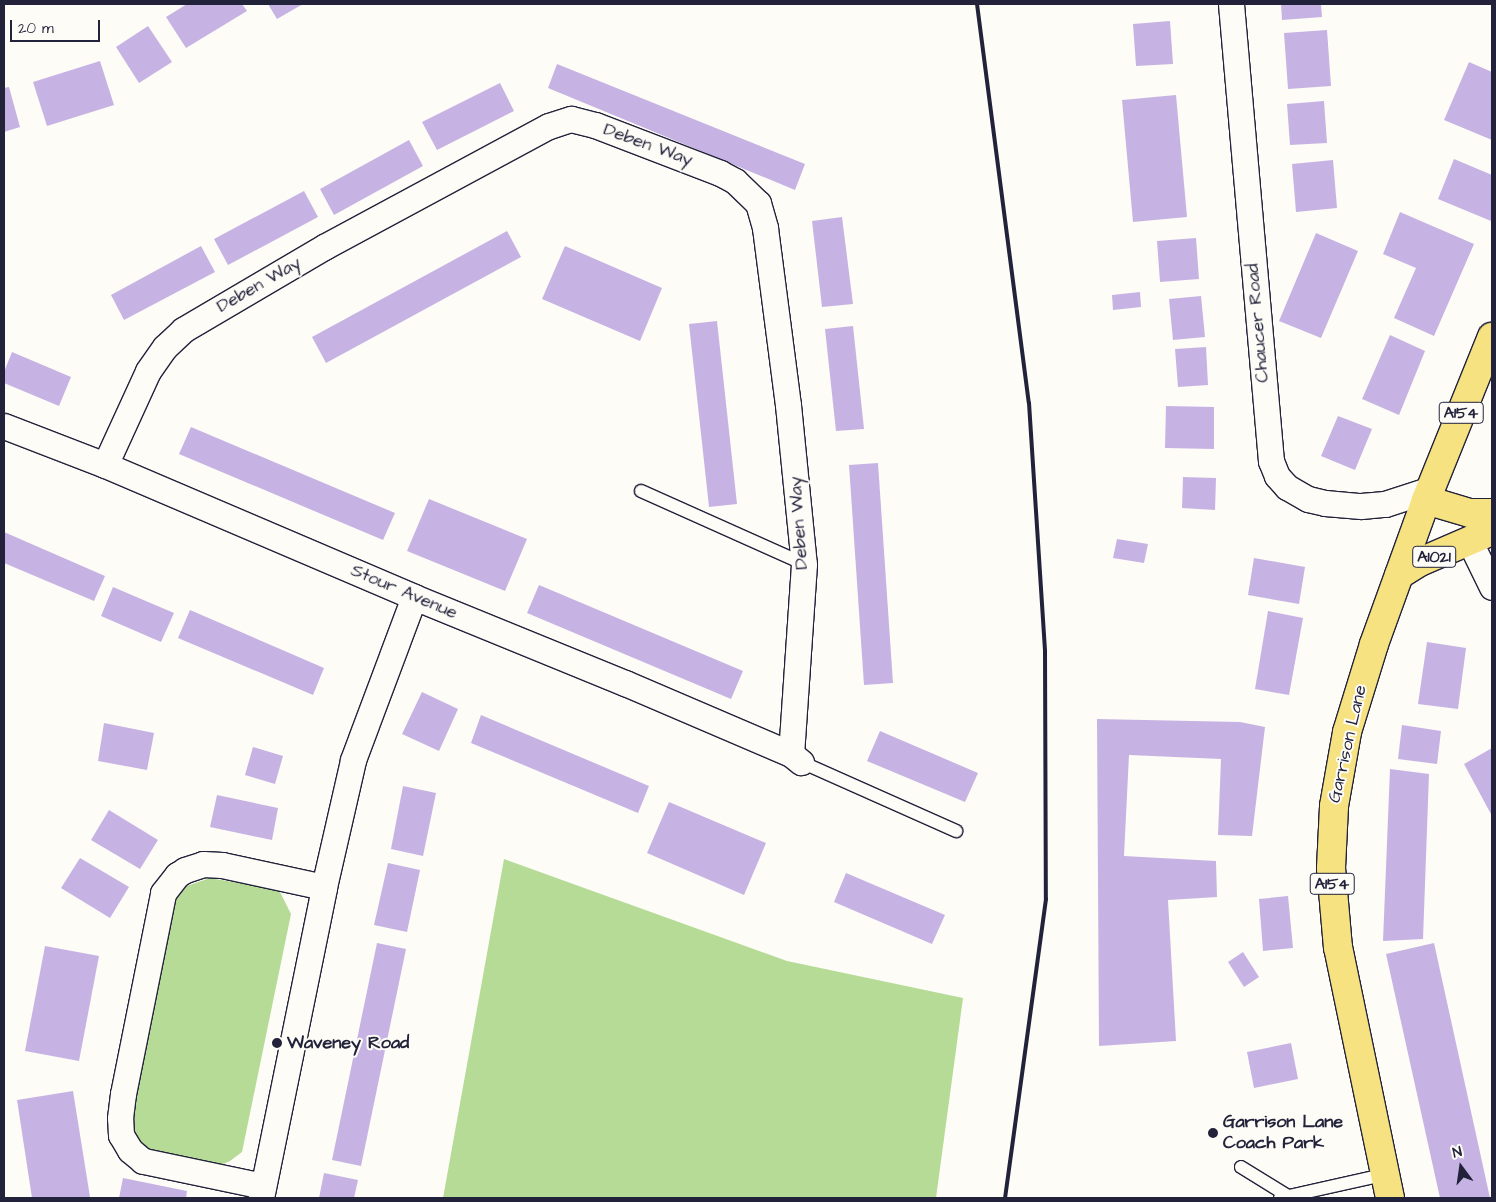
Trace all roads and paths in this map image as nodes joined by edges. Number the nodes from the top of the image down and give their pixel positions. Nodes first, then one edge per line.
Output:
1 (1231, 4) edge
2 (1492, 337) edge
3 (4, 426) edge
4 (105, 465) junction
5 (641, 491) dead end
6 (1429, 494) junction
7 (1492, 513) edge
8 (1481, 536) edge
9 (804, 564) junction
10 (1399, 575) junction
11 (1492, 587) edge
12 (414, 597) junction
13 (796, 758) junction
14 (956, 830) dead end
15 (324, 887) junction
16 (1241, 1167) dead end
17 (1387, 1186) edge
18 (262, 1192) edge
19 (1284, 1197) edge

1 - 6 street, Chaucer Road
2 - 6 main road, Garrison Lane / A154
3 - 4 street, Stour Avenue
4 - 9 street, Deben Way
4 - 12 street, Stour Avenue
5 - 9 lane
6 - 7 main road
6 - 10 main road, Garrison Lane / A154
8 - 10 main road, A1021
8 - 11 street
9 - 13 street, Deben Way
10 - 17 main road, Garrison Lane / A154
12 - 13 street, Stour Avenue
12 - 15 street
13 - 14 lane
15 - 18 street
15 - 18 street
16 - 19 lane
17 - 19 lane

